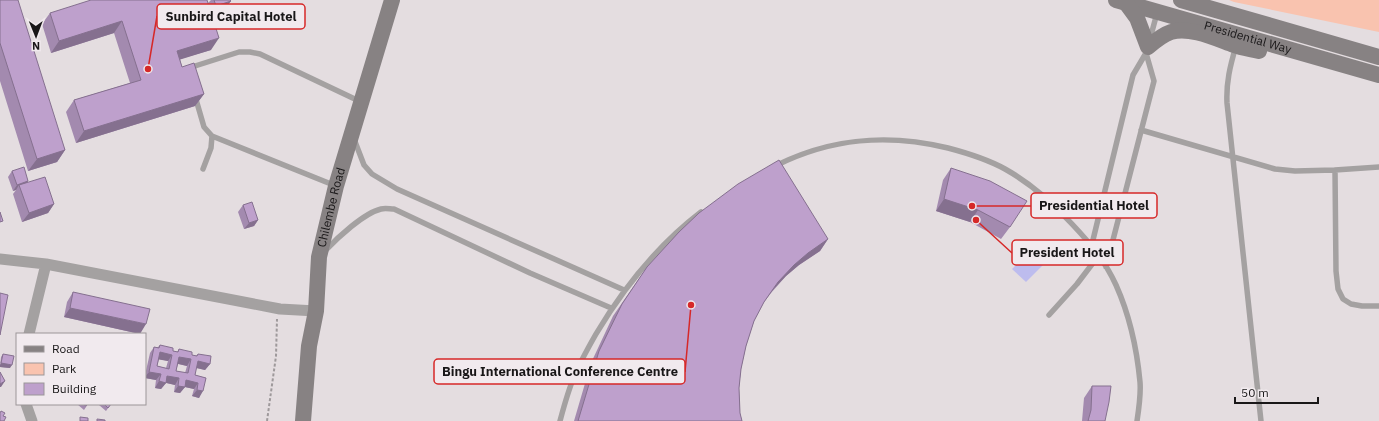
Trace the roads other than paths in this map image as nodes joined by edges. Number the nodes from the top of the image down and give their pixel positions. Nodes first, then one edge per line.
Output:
1 (392, 0) edge
2 (1181, 0) edge
3 (1195, 0) edge
4 (1121, 2) edge
5 (1159, 6) edge
6 (1213, 9) junction
7 (1236, 46) junction
8 (1147, 50) junction
9 (1379, 57) edge
10 (1333, 62) junction
11 (190, 75) edge
12 (1379, 75) edge
13 (192, 87) edge
14 (361, 102) junction
15 (1141, 130) junction
16 (351, 132) junction
17 (212, 136) junction
18 (1232, 156) junction
19 (1379, 167) edge
20 (203, 169) dead end
21 (766, 170) edge
22 (1335, 170) junction
23 (336, 186) junction
24 (709, 206) edge
25 (1092, 244) junction
26 (1099, 255) junction
27 (319, 257) junction
28 (0, 259) edge
29 (46, 264) junction
30 (1106, 267) junction
31 (624, 290) junction
32 (1379, 306) edge
33 (611, 308) junction
34 (316, 311) junction
35 (1049, 315) dead end
36 (29, 333) edge
37 (26, 405) edge
38 (32, 421) edge
39 (303, 421) edge
40 (560, 421) edge
41 (1138, 421) edge
42 (1261, 421) edge

1 - 14 main road, Chilembe Road
2 - 6 main road, Presidential Way
3 - 6 main road
4 - 5 main road, Presidential Way
4 - 8 main road
5 - 8 lane
5 - 10 main road, Presidential Way
6 - 9 main road, Presidential Way
7 - 8 main road
7 - 10 main road
7 - 18 lane
8 - 15 lane
8 - 25 lane
10 - 12 main road, Presidential Way
11 - 14 lane
13 - 17 lane
14 - 16 main road, Chilembe Road
15 - 18 lane
15 - 30 lane
16 - 23 main road, Chilembe Road
16 - 31 lane
17 - 20 lane
17 - 23 lane
18 - 22 lane
18 - 42 lane
19 - 22 lane
21 - 25 lane
22 - 32 lane
23 - 27 main road, Chilembe Road
24 - 31 lane
25 - 26 lane
26 - 30 lane
26 - 35 lane
27 - 33 lane
27 - 34 main road, Chilembe Road
28 - 29 street
29 - 34 street
29 - 36 street
30 - 41 lane
31 - 33 lane
33 - 40 lane
34 - 39 main road, Chilembe Road
37 - 38 street

